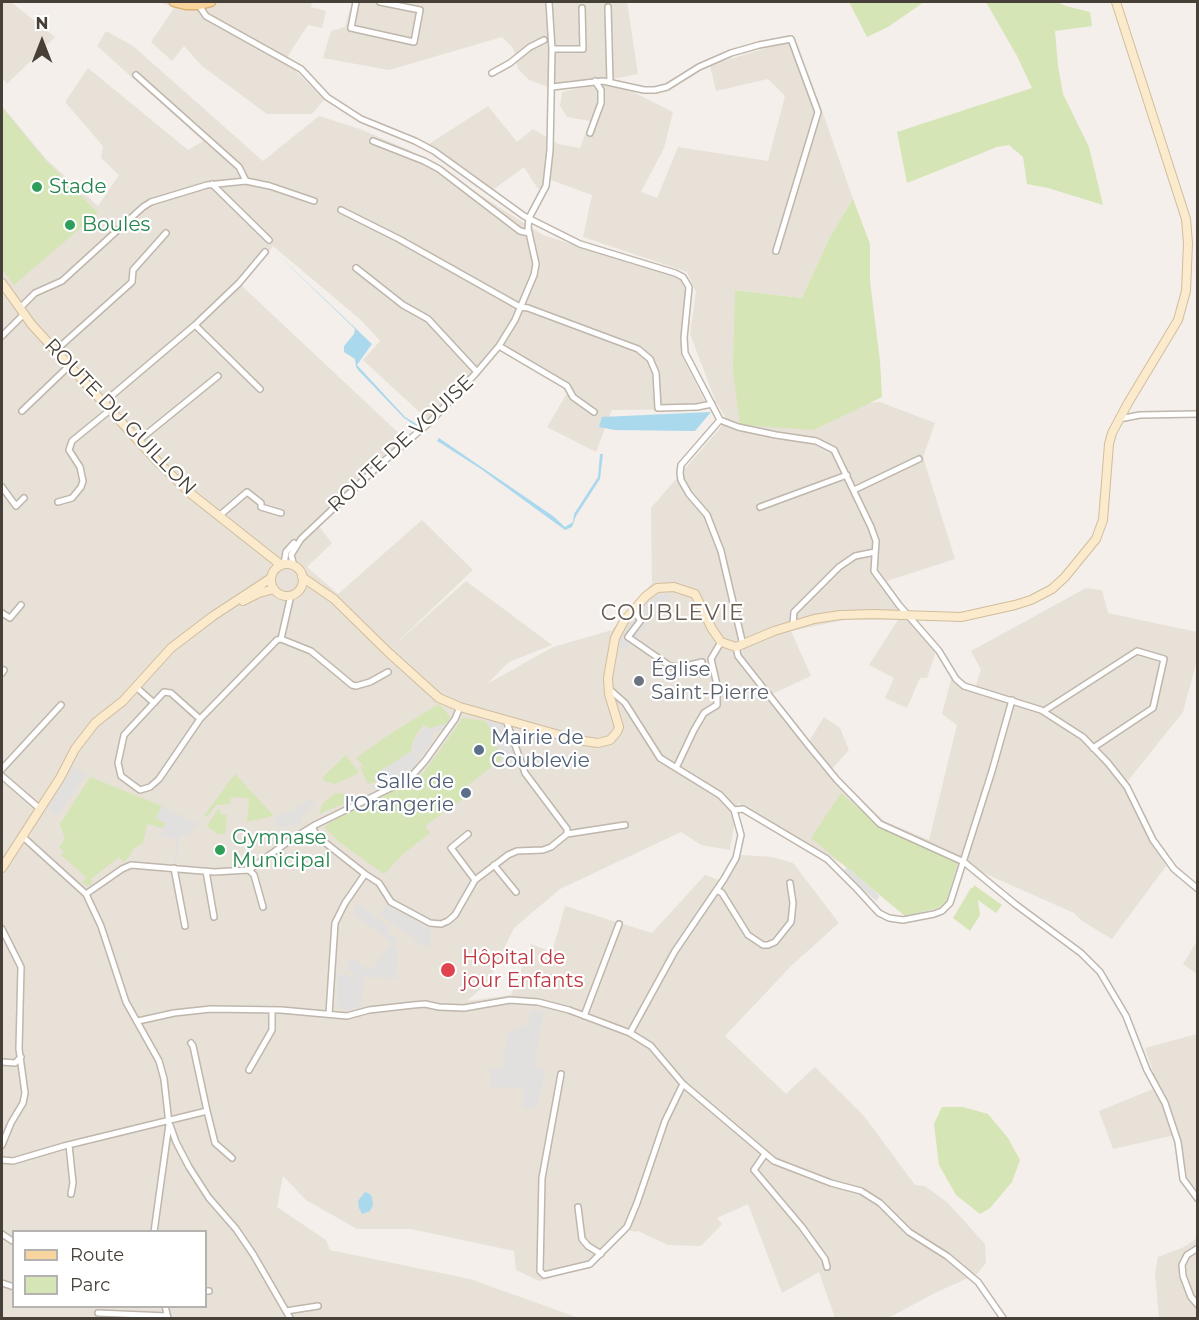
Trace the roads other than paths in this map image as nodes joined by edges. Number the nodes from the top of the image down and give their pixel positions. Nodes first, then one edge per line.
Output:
1 (174, 2) edge
2 (211, 2) edge
3 (356, 2) edge
4 (380, 2) edge
5 (549, 2) edge
6 (1116, 2) edge
7 (198, 3) edge
8 (608, 7) dead end
9 (582, 8) dead end
10 (544, 40) dead end
11 (552, 49) junction
12 (492, 73) dead end
13 (136, 75) dead end
14 (595, 81) junction
15 (610, 82) junction
16 (552, 87) junction
17 (590, 133) dead end
18 (373, 141) dead end
19 (246, 181) junction
20 (212, 184) junction
21 (314, 201) dead end
22 (341, 210) dead end
23 (529, 218) junction
24 (166, 233) dead end
25 (530, 233) junction
26 (269, 240) dead end
27 (776, 251) dead end
28 (265, 252) dead end
29 (356, 268) dead end
30 (2, 283) edge
31 (520, 307) junction
32 (22, 311) junction
33 (195, 325) junction
34 (2, 336) edge
35 (499, 346) junction
36 (55, 351) junction
37 (69, 366) junction
38 (477, 372) junction
39 (218, 376) dead end
40 (260, 389) dead end
41 (103, 403) junction
42 (712, 404) junction
43 (110, 410) junction
44 (22, 411) dead end
45 (594, 412) dead end
46 (1197, 414) edge
47 (1119, 419) junction
48 (720, 420) junction
49 (138, 441) junction
50 (919, 459) dead end
51 (848, 475) junction
52 (2, 487) edge
53 (854, 490) junction
54 (24, 498) dead end
55 (58, 502) dead end
56 (760, 507) dead end
57 (281, 513) dead end
58 (219, 516) junction
59 (301, 539) junction
60 (250, 541) junction
61 (875, 552) junction
62 (282, 565) junction
63 (294, 566) junction
64 (272, 575) junction
65 (302, 577) junction
66 (274, 589) junction
67 (299, 590) junction
68 (291, 595) junction
69 (21, 605) dead end
70 (633, 611) junction
71 (2, 613) edge
72 (213, 616) junction
73 (909, 616) junction
74 (358, 624) junction
75 (793, 624) junction
76 (280, 639) junction
77 (721, 642) junction
78 (737, 646) junction
79 (702, 662) dead end
80 (388, 672) dead end
81 (136, 687) junction
82 (608, 688) junction
83 (1012, 700) junction
84 (153, 703) junction
85 (61, 705) dead end
86 (460, 707) junction
87 (1044, 711) junction
88 (200, 719) junction
89 (506, 720) junction
90 (1093, 748) junction
91 (676, 768) junction
92 (2, 769) edge
93 (2, 776) edge
94 (39, 808) junction
95 (734, 810) junction
96 (625, 825) dead end
97 (312, 827) junction
98 (468, 834) dead end
99 (567, 834) junction
100 (22, 836) junction
101 (4, 858) edge
102 (964, 862) junction
103 (494, 865) junction
104 (2, 868) edge
105 (174, 868) junction
106 (249, 870) junction
107 (206, 871) junction
108 (365, 874) junction
109 (475, 880) junction
110 (790, 883) dead end
111 (1197, 888) edge
112 (717, 890) junction
113 (516, 892) dead end
114 (86, 894) junction
115 (262, 907) dead end
116 (214, 917) dead end
117 (619, 924) dead end
118 (185, 926) dead end
119 (2, 930) edge
120 (272, 1011) junction
121 (329, 1014) junction
122 (584, 1016) junction
123 (138, 1022) junction
124 (630, 1033) junction
125 (191, 1043) dead end
126 (21, 1057) junction
127 (2, 1062) edge
128 (15, 1063) junction
129 (22, 1069) junction
130 (249, 1070) dead end
131 (561, 1074) dead end
132 (683, 1084) junction
133 (207, 1111) junction
134 (169, 1120) junction
135 (69, 1144) junction
136 (2, 1145) edge
137 (765, 1154) junction
138 (232, 1158) dead end
139 (2, 1160) edge
140 (71, 1194) dead end
141 (1197, 1199) edge
142 (578, 1207) dead end
143 (154, 1230) edge
144 (1197, 1248) edge
145 (601, 1254) junction
146 (827, 1267) dead end
147 (1197, 1305) edge
148 (318, 1306) dead end
149 (286, 1311) junction
150 (98, 1313) dead end
151 (168, 1317) edge
152 (290, 1318) edge
153 (1003, 1318) edge

1 - 7 main road
2 - 7 main road
3 - 4 street
5 - 11 street
6 - 47 main road
7 - 23 street
8 - 15 street
9 - 11 street
10 - 12 street
11 - 16 street
13 - 19 street
14 - 15 street
14 - 16 street
14 - 17 street
15 - 27 street
16 - 23 street
18 - 25 street
19 - 20 street
19 - 21 street
20 - 26 street
20 - 32 street
22 - 31 street
23 - 25 street, ROUTE DE VOUISE
23 - 42 street
24 - 36 street
25 - 31 street, ROUTE DE VOUISE
28 - 33 street
29 - 38 street
30 - 32 main road, ROUTE DU GUILLON
31 - 35 street, ROUTE DE VOUISE
31 - 42 street
32 - 34 street
32 - 36 main road, ROUTE DU GUILLON
33 - 40 street
33 - 41 street
35 - 38 street, ROUTE DE VOUISE
35 - 45 street
36 - 37 main road, ROUTE DU GUILLON
37 - 41 main road, ROUTE DU GUILLON
37 - 44 street
38 - 59 street, ROUTE DE VOUISE
39 - 49 street
41 - 43 main road, ROUTE DU GUILLON
42 - 48 street
43 - 49 main road, ROUTE DU GUILLON
43 - 55 street
46 - 47 street
47 - 73 main road
48 - 51 street
48 - 78 street
49 - 58 main road, ROUTE DU GUILLON
50 - 53 street
51 - 53 street
51 - 56 street
52 - 54 street
53 - 61 street
57 - 58 street
58 - 60 main road, ROUTE DU GUILLON
59 - 62 street, ROUTE DE VOUISE
59 - 63 street
60 - 62 main road, ROUTE DU GUILLON
60 - 64 main road, ROUTE DU GUILLON
61 - 73 street
61 - 75 street
62 - 63 main road
62 - 64 main road
63 - 65 main road
64 - 66 main road
64 - 72 main road
65 - 67 main road
65 - 74 main road
66 - 68 main road
66 - 72 main road
67 - 68 main road
67 - 74 main road
68 - 76 street
69 - 71 street
70 - 77 main road
70 - 79 street
70 - 82 main road
72 - 81 main road
73 - 75 main road
73 - 83 street
74 - 86 main road
75 - 78 main road
76 - 80 street
76 - 88 street
77 - 78 main road
77 - 91 street
78 - 102 street
81 - 84 street
81 - 94 main road
82 - 89 main road
82 - 91 street
83 - 87 street
83 - 102 street
84 - 88 street
84 - 88 street
85 - 92 street
86 - 89 main road
86 - 97 street
87 - 90 street
87 - 90 street
89 - 99 street
90 - 111 street
91 - 95 street
93 - 94 street
94 - 100 main road
95 - 102 street
95 - 112 street
96 - 99 street
97 - 106 street
97 - 108 street
98 - 109 street
99 - 103 street
100 - 101 main road
100 - 114 street
101 - 104 main road
102 - 141 street
103 - 109 street
103 - 113 street
105 - 107 street
105 - 114 street
105 - 118 street
106 - 107 street
106 - 115 street
107 - 116 street
108 - 109 street
108 - 121 street
110 - 112 street
112 - 124 street
114 - 123 street
117 - 122 street
119 - 126 street
120 - 121 street
120 - 123 street
120 - 130 street
121 - 122 street
122 - 124 street
123 - 134 street
124 - 132 street
125 - 133 street
126 - 128 street
126 - 129 street
127 - 128 street
128 - 129 street
129 - 136 street
131 - 145 street
132 - 137 street
132 - 145 street
133 - 134 street
133 - 138 street
134 - 135 street
134 - 143 street
134 - 149 street
135 - 139 street
135 - 140 street
137 - 146 street
137 - 153 street
142 - 145 street
144 - 147 street
148 - 149 street
149 - 152 street
150 - 151 street

